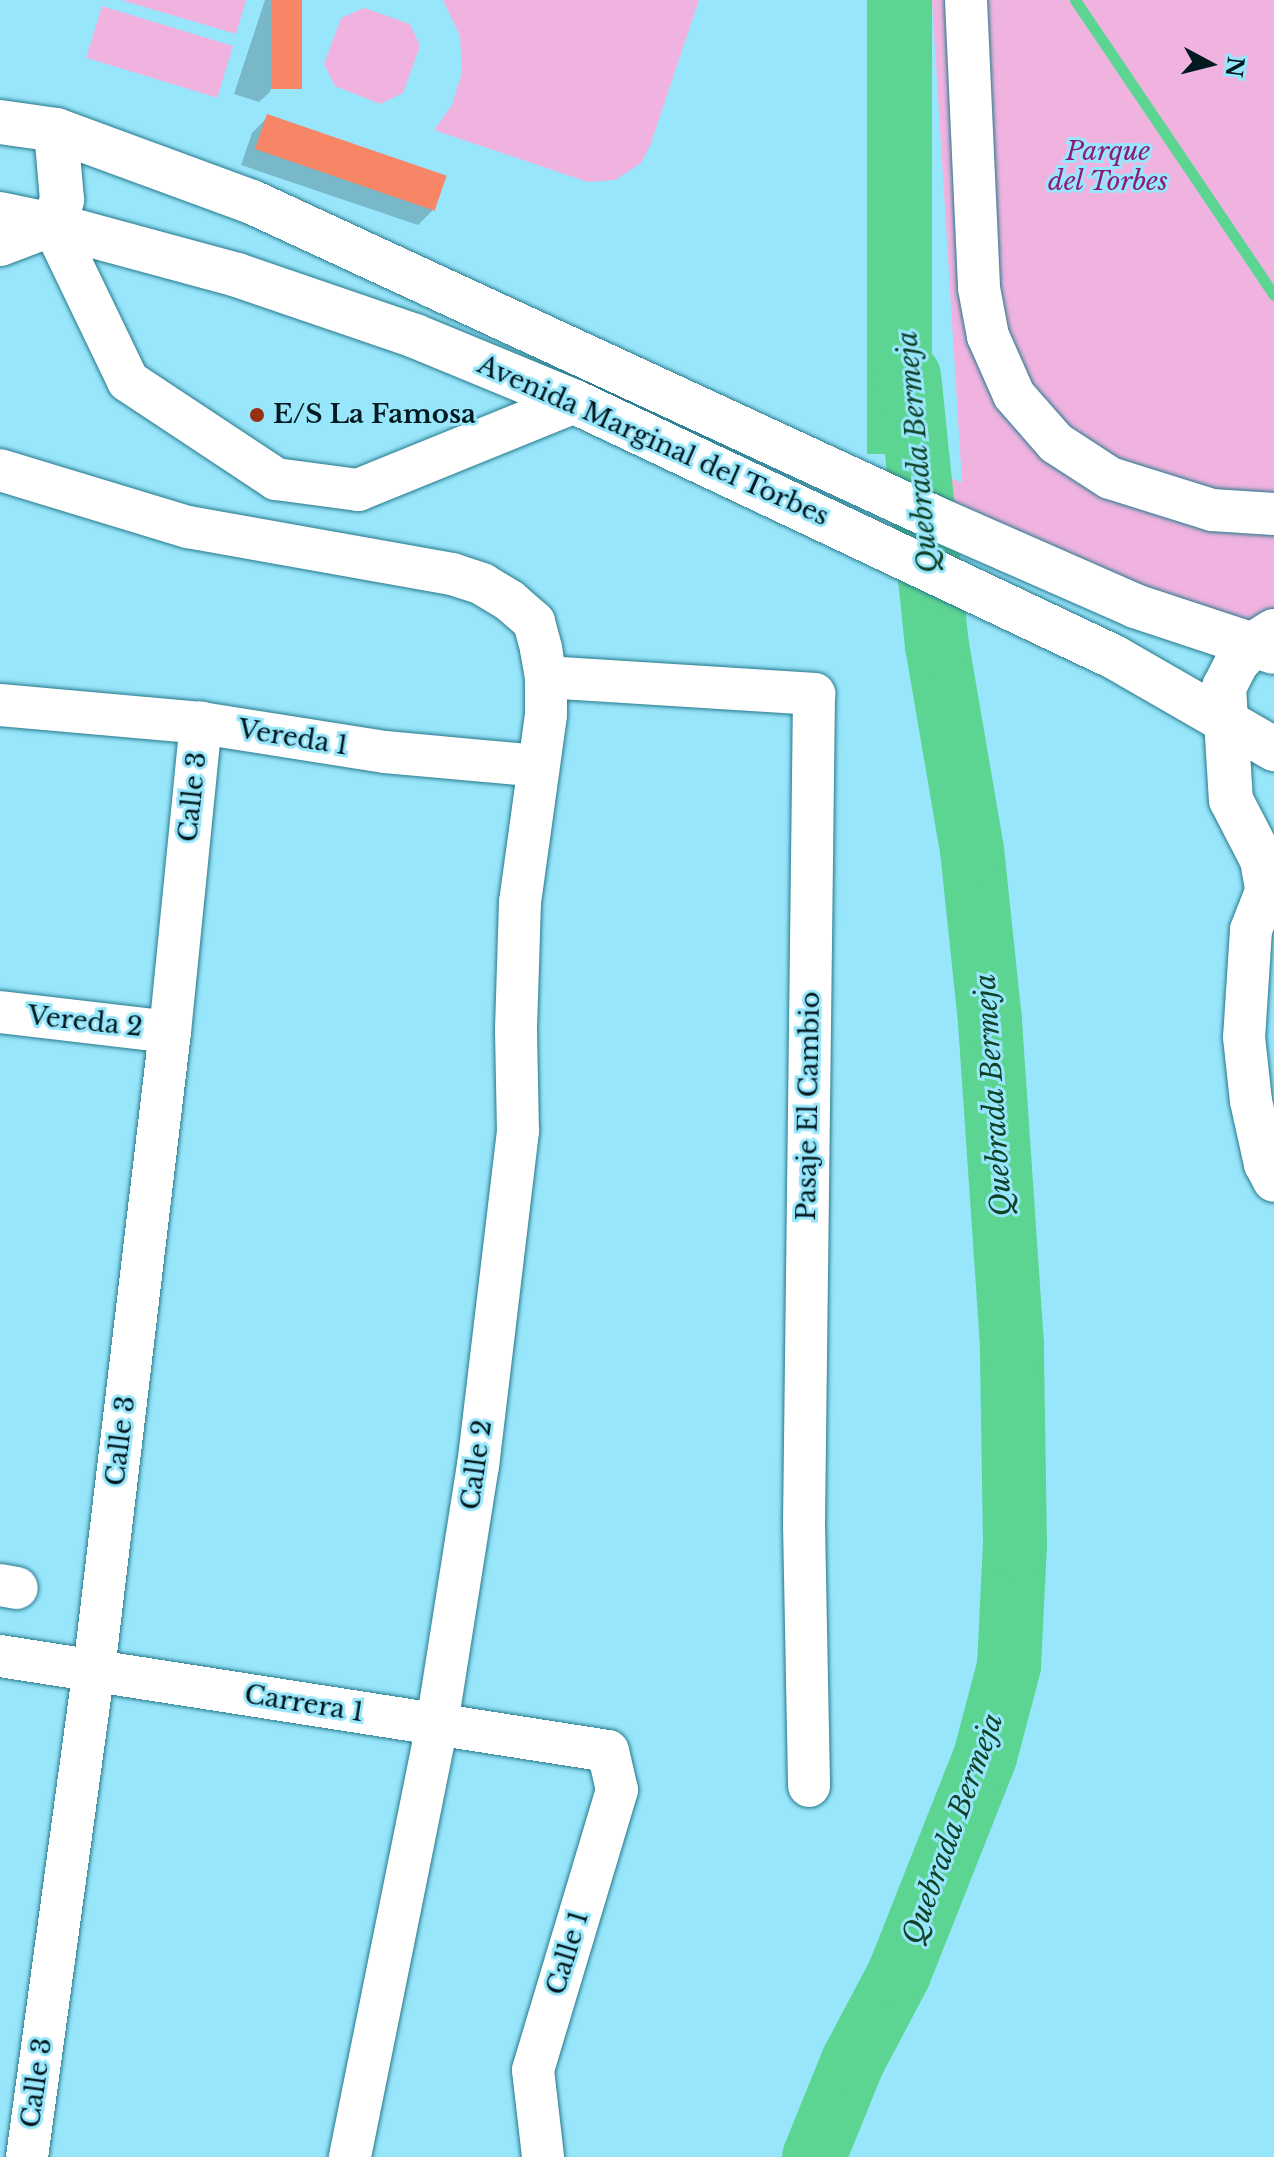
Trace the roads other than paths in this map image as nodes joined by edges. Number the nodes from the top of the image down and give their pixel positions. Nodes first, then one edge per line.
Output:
1 (966, 0) edge
2 (0, 122) edge
3 (56, 130) junction
4 (0, 214) edge
5 (53, 225) junction
6 (0, 245) edge
7 (575, 402) junction
8 (0, 470) edge
9 (1274, 514) edge
10 (1268, 642) edge
11 (546, 677) junction
12 (0, 705) edge
13 (201, 723) junction
14 (1227, 724) junction
15 (1274, 749) edge
16 (538, 766) junction
17 (1270, 887) edge
18 (0, 1012) edge
19 (170, 1032) junction
20 (1274, 1181) edge
21 (0, 1656) edge
22 (94, 1670) junction
23 (437, 1725) junction
24 (608, 1751) joint
25 (809, 1786) dead end
26 (27, 2157) edge
27 (350, 2157) edge
28 (543, 2157) edge

1 - 9 street
2 - 3 highway, Avenida Marginal del Torbes
3 - 5 highway
3 - 10 highway, Avenida Marginal del Torbes
4 - 5 highway, Avenida Marginal del Torbes
5 - 6 street
5 - 7 highway, Avenida Marginal del Torbes
5 - 7 street
7 - 14 highway, Avenida Marginal del Torbes
8 - 11 street, Calle 2
10 - 14 highway
11 - 16 street, Calle 2
11 - 25 street, Pasaje El Cambio
12 - 13 street, Vereda 1
13 - 16 street, Vereda 1
13 - 19 street, Calle 3
14 - 15 highway, Avenida Marginal del Torbes
14 - 17 highway
16 - 23 street, Calle 2
17 - 20 street
18 - 19 street, Vereda 2
19 - 22 street, Calle 3
21 - 22 street, Carrera 1
22 - 23 street, Carrera 1
22 - 26 street, Calle 3
23 - 24 street, Carrera 1
23 - 27 street, Calle 2
24 - 28 street, Calle 1

